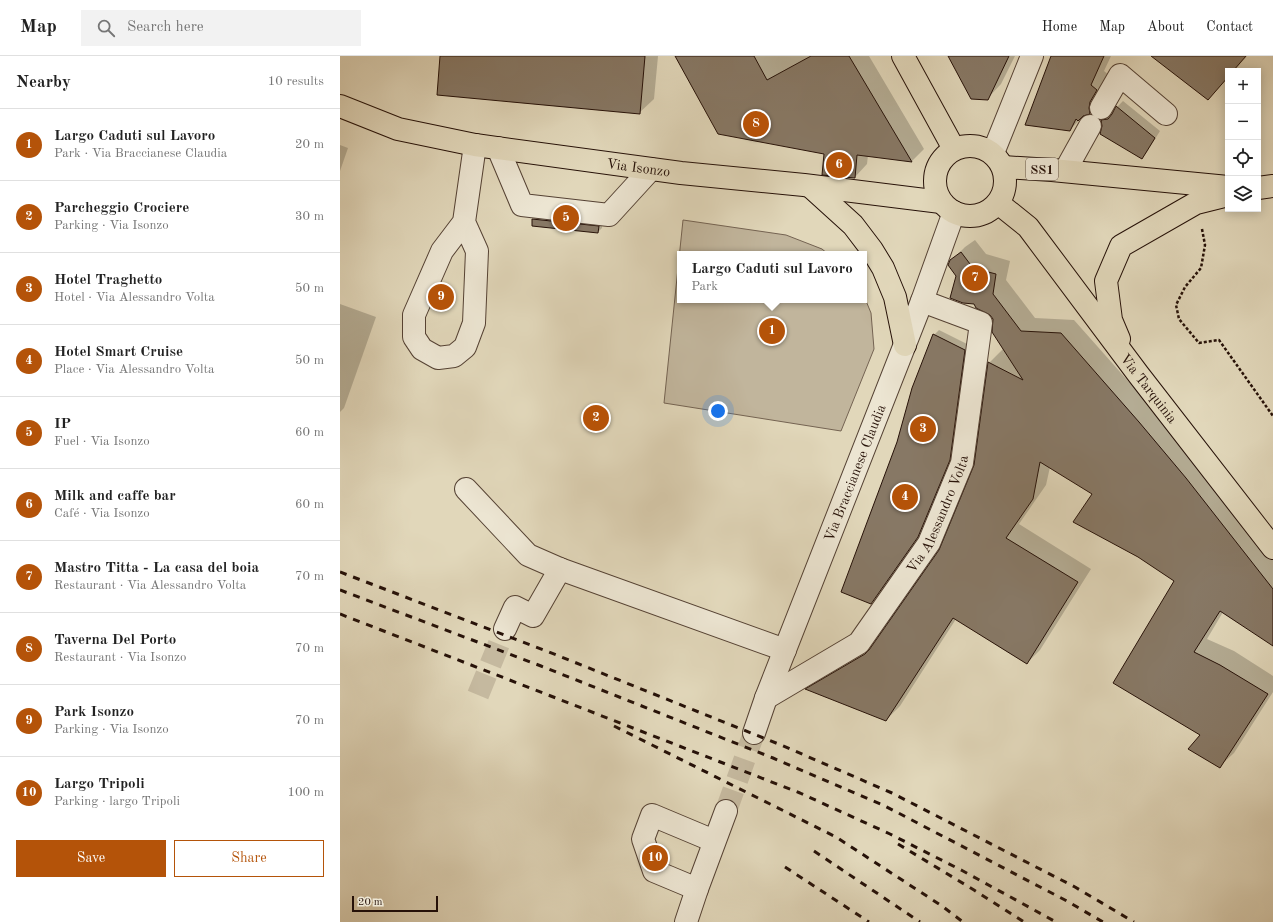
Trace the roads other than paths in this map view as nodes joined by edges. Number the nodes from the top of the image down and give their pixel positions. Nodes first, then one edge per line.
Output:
1 (903, 56) edge
2 (1032, 56) edge
3 (340, 106) edge
4 (1101, 108) dead end
5 (1166, 114) dead end
6 (1090, 126) dead end
7 (475, 145) junction
8 (498, 148) junction
9 (954, 149) junction
10 (998, 160) junction
11 (651, 169) junction
12 (1073, 172) junction
13 (810, 186) junction
14 (1273, 186) edge
15 (1225, 187) edge
16 (1261, 188) edge
17 (1225, 196) edge
18 (998, 203) junction
19 (947, 207) junction
20 (464, 222) junction
21 (922, 302) junction
22 (904, 344) junction
23 (1127, 360) junction
24 (466, 490) dead end
25 (1273, 548) edge
26 (560, 569) junction
27 (505, 629) tunnel mouth
28 (786, 650) junction
29 (766, 698) junction
30 (754, 733) tunnel mouth
31 (726, 811) tunnel mouth
32 (714, 841) junction
33 (696, 889) junction
34 (686, 922) edge

1 - 9 main road
2 - 10 street
3 - 7 main road, Via Isonzo
4 - 5 street
6 - 12 street
7 - 8 main road, Via Isonzo
7 - 20 street
8 - 11 main road, Via Isonzo
8 - 11 street
9 - 10 main road
9 - 19 main road
10 - 12 main road, SS1
10 - 18 main road
11 - 13 main road, Via Isonzo
12 - 15 main road
13 - 19 main road, Via Isonzo
13 - 22 main road
14 - 16 main road
17 - 23 main road
18 - 19 main road
18 - 23 main road, Via Tarquinia
19 - 21 street, Via Braccianese Claudia
20 - 20 street
21 - 22 street, Via Braccianese Claudia
21 - 29 street, Via Alessandro Volta
22 - 28 street, Via Braccianese Claudia
23 - 25 main road, Via Tarquinia
24 - 26 street
26 - 27 street
26 - 28 street
28 - 29 street, Via Braccianese Claudia
29 - 30 street, Via Braccianese Claudia
31 - 32 street
32 - 33 street
32 - 33 street
33 - 34 street

